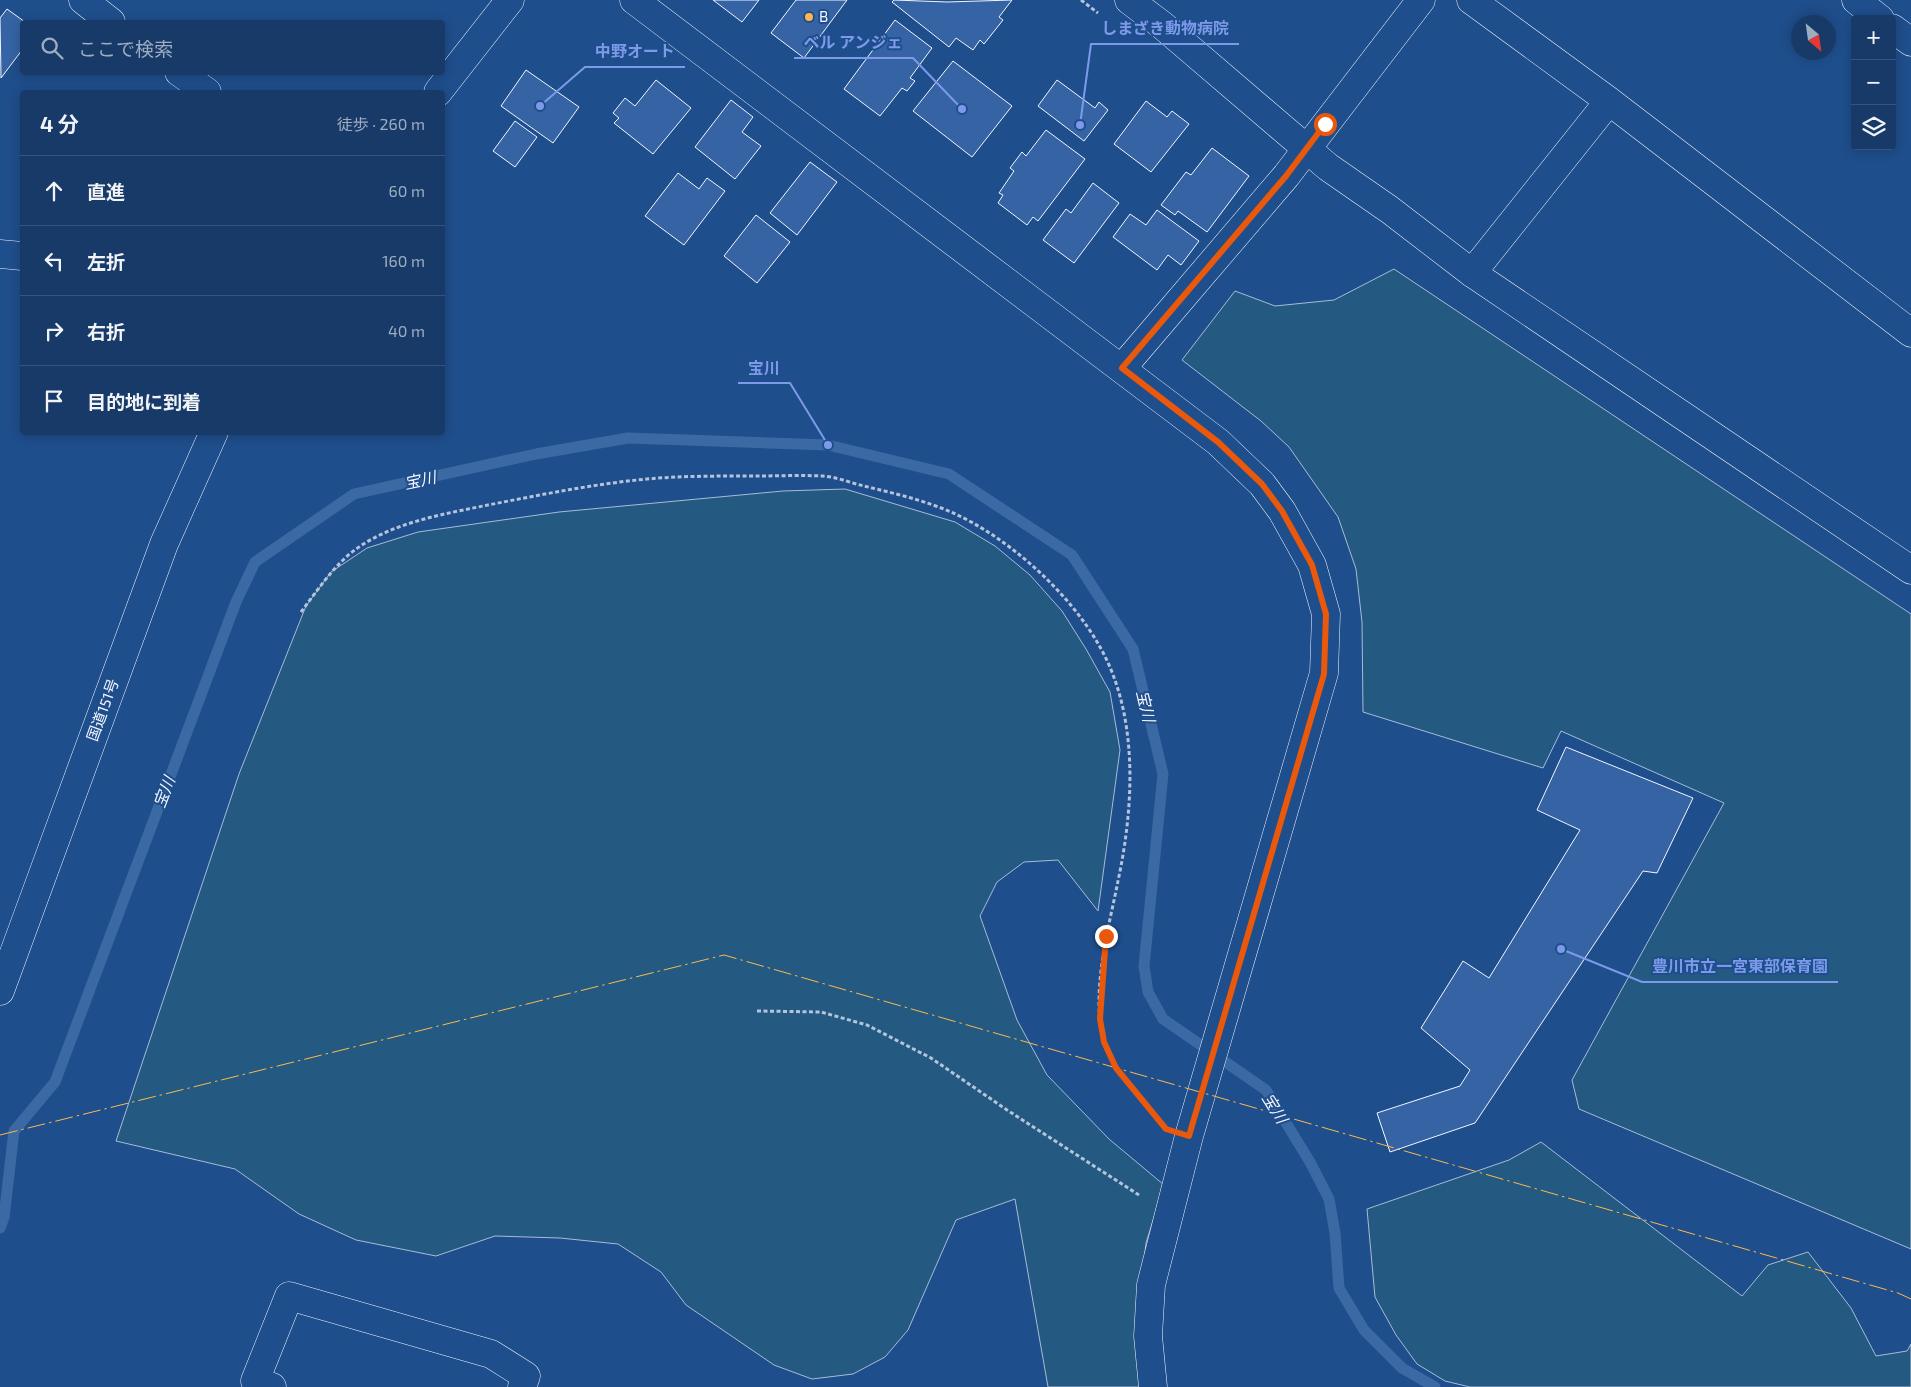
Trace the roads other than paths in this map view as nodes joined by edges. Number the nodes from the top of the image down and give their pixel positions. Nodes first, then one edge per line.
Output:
1 (84, 0) edge
2 (510, 0) edge
3 (634, 0) edge
4 (1129, 0) edge
5 (1421, 0) edge
6 (1471, 0) edge
7 (1856, 0) edge
8 (1875, 15) edge
9 (109, 20) edge
10 (1896, 31) edge
11 (1911, 42) edge
12 (183, 75) edge
13 (204, 90) edge
14 (440, 90) edge
15 (1608, 100) junction
16 (1306, 149) junction
17 (0, 254) edge
18 (20, 256) edge
19 (1472, 273) junction
20 (1911, 333) edge
21 (1122, 368) junction
22 (213, 435) edge
23 (1911, 570) edge
24 (0, 991) edge
25 (272, 1387) edge
26 (522, 1387) edge
27 (1153, 1387) edge

1 - 9 main road
2 - 14 main road
3 - 21 main road
4 - 16 main road
5 - 16 main road
6 - 15 main road
7 - 8 main road
10 - 11 main road
12 - 13 main road
15 - 19 main road
15 - 20 main road
16 - 19 main road
16 - 21 main road
17 - 18 main road
19 - 23 main road
21 - 27 main road
22 - 24 main road, 国道151号
25 - 26 main road

